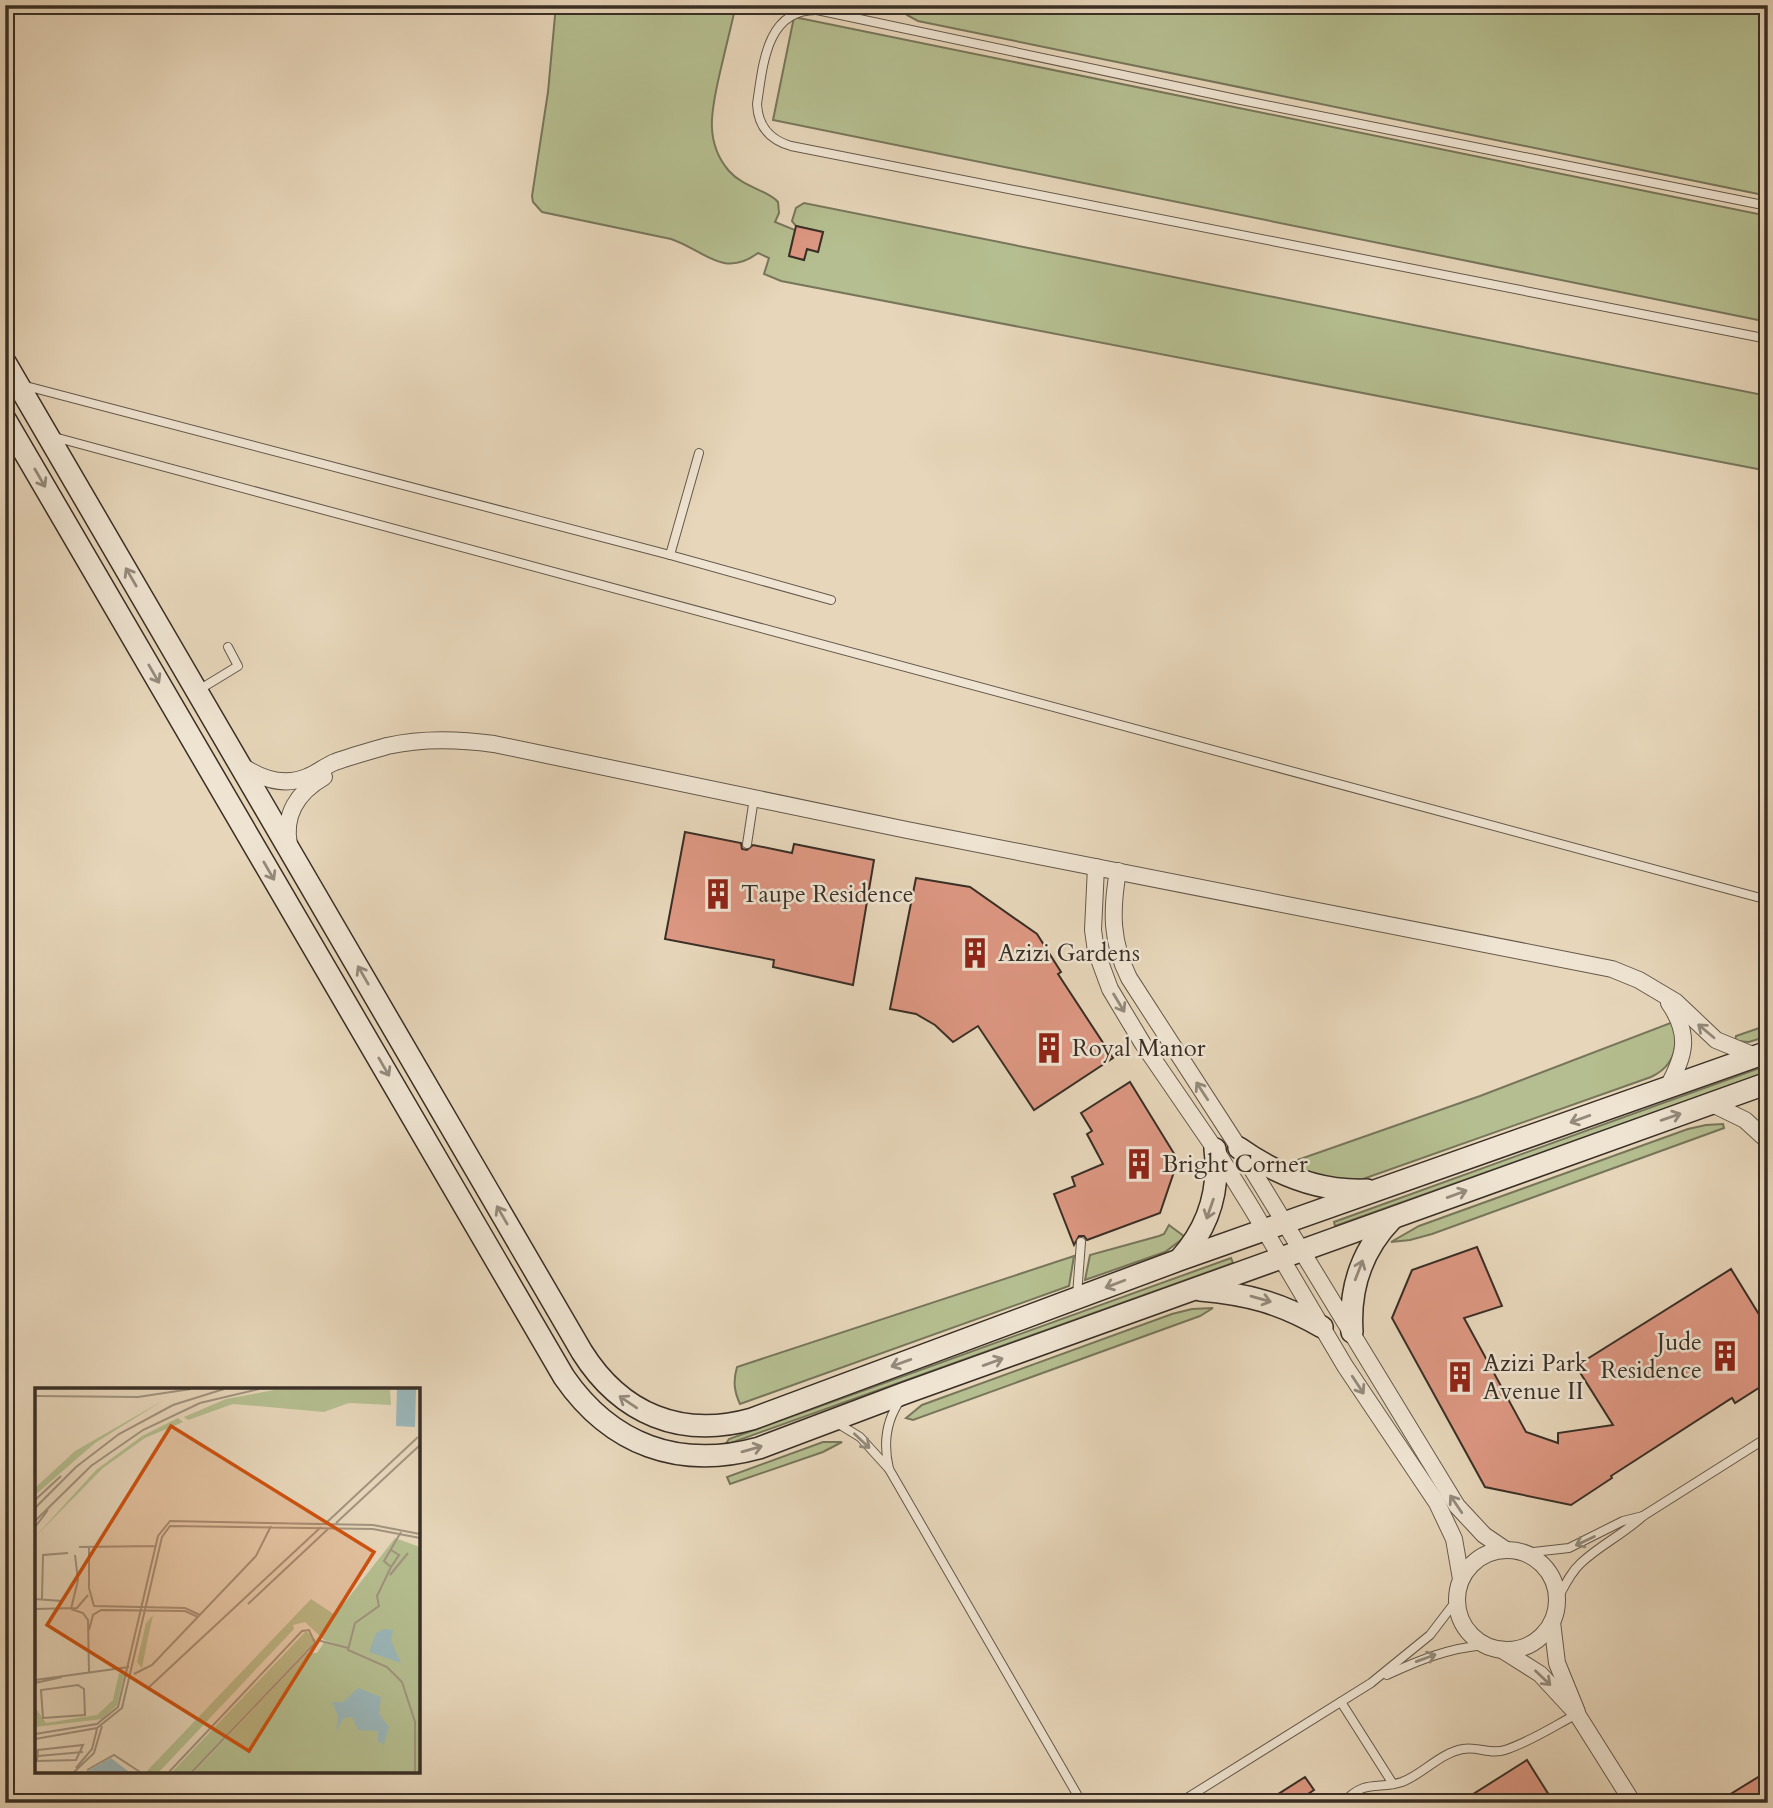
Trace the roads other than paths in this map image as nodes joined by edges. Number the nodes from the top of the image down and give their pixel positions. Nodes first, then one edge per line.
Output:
1 (783, 5) edge
2 (790, 15) junction
3 (1768, 206) edge
4 (1768, 339) edge
5 (5, 362) edge
6 (18, 384) junction
7 (7, 424) edge
8 (48, 436) junction
9 (699, 453) dead end
10 (670, 555) junction
11 (831, 600) dead end
12 (228, 648) dead end
13 (197, 691) junction
14 (348, 759) junction
15 (239, 763) junction
16 (754, 798) junction
17 (747, 844) dead end
18 (289, 849) junction
19 (1096, 867) junction
20 (1118, 872) junction
21 (1768, 900) edge
22 (1664, 995) junction
23 (386, 1015) junction
24 (361, 1029) junction
25 (1761, 1054) edge
26 (1768, 1083) edge
27 (1667, 1088) junction
28 (1710, 1103) junction
29 (1768, 1141) edge
30 (1215, 1149) junction
31 (1239, 1149) junction
32 (1379, 1190) junction
33 (1393, 1218) junction
34 (1275, 1227) junction
35 (1081, 1242) dead end
36 (1302, 1251) junction
37 (1282, 1258) junction
38 (1179, 1260) junction
39 (1194, 1289) junction
40 (1076, 1299) junction
41 (1322, 1327) junction
42 (1352, 1332) junction
43 (905, 1393) junction
44 (830, 1420) junction
45 (691, 1426) junction
46 (1768, 1437) edge
47 (684, 1455) junction
48 (889, 1469) junction
49 (1643, 1516) junction
50 (1506, 1550) junction
51 (1524, 1553) junction
52 (1461, 1579) junction
53 (1557, 1600) junction
54 (1456, 1601) junction
55 (1552, 1622) junction
56 (1485, 1645) junction
57 (1502, 1650) junction
58 (1371, 1683) junction
59 (1340, 1702) junction
60 (1577, 1714) junction
61 (1393, 1784) junction
62 (1082, 1803) edge
63 (1180, 1803) edge
64 (1343, 1803) edge
65 (1633, 1803) edge

1 - 2 lane
2 - 3 lane
2 - 4 lane
5 - 6 street
6 - 8 street
6 - 10 lane
7 -> 24 street
13 -> 8 street
8 - 21 lane
9 - 10 lane
10 - 11 lane
12 - 13 lane
13 - 15 street
14 - 15 street
14 - 16 street
14 - 18 street
15 - 18 street
16 - 17 lane
16 - 19 street
23 -> 18 street
19 - 20 street
19 -> 30 street
20 - 22 street
31 -> 20 street
25 -> 22 street
22 - 27 street
23 - 24 street
45 -> 23 street
24 -> 47 street
25 - 27 street
26 - 28 street
27 -> 32 street
28 - 29 street
33 -> 28 street
30 - 34 street
30 -> 38 street
31 - 32 street
31 - 34 street
32 - 34 street
33 - 36 street
42 -> 33 street
34 - 36 street
34 - 37 street
34 - 38 street
35 - 40 lane
36 - 37 street
36 - 42 street
37 - 39 street
37 - 41 street
38 -> 40 street
39 -> 41 street
43 -> 39 street
40 -> 45 street
41 -> 52 street
50 -> 42 street
43 - 44 street
43 - 48 lane
47 -> 44 street
44 -> 48 lane
45 - 47 street
46 - 49 lane
48 - 62 lane
49 -> 51 lane
49 - 53 lane
50 - 51 street
50 - 52 street
51 - 53 street
52 - 54 street
53 - 55 street
54 - 56 street
54 - 58 lane
55 - 57 street
55 - 60 street
56 - 57 street
58 -> 56 lane
57 -> 60 street
58 - 59 lane
59 - 61 lane
59 - 63 lane
60 - 61 lane
60 - 65 street
61 - 64 lane

